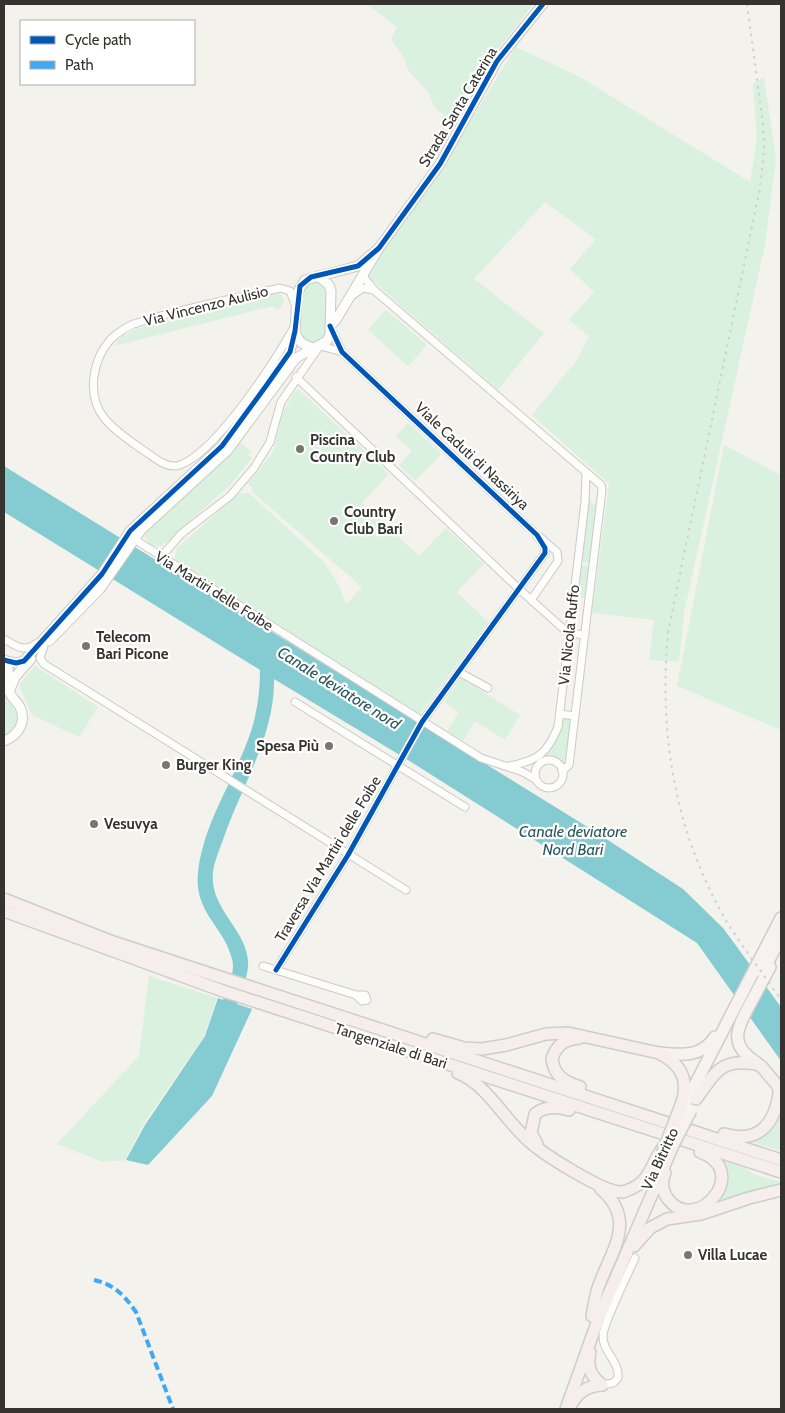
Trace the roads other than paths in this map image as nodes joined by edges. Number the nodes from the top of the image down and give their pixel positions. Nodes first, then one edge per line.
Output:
1 (543, 4) edge
2 (379, 248) junction
3 (362, 275) junction
4 (318, 276) junction
5 (374, 290) junction
6 (346, 300) junction
7 (296, 309) junction
8 (330, 326) junction
9 (296, 328) junction
10 (317, 347) junction
11 (342, 352) junction
12 (296, 377) junction
13 (586, 474) junction
14 (537, 535) junction
15 (130, 540) junction
16 (161, 558) junction
17 (105, 576) junction
18 (519, 589) junction
19 (531, 600) junction
20 (52, 628) junction
21 (568, 633) junction
22 (585, 636) junction
23 (4, 638) edge
24 (44, 646) junction
25 (4, 661) edge
26 (459, 672) junction
27 (488, 688) dead end
28 (9, 692) junction
29 (295, 702) dead end
30 (560, 714) junction
31 (575, 716) junction
32 (422, 722) junction
33 (4, 741) edge
34 (537, 761) junction
35 (399, 762) junction
36 (507, 767) junction
37 (562, 771) junction
38 (536, 779) junction
39 (465, 807) dead end
40 (348, 855) junction
41 (406, 890) dead end
42 (4, 899) edge
43 (4, 911) edge
44 (781, 918) edge
45 (777, 939) edge
46 (263, 966) dead end
47 (276, 970) junction
48 (356, 996) dead end
49 (351, 1020) junction
50 (586, 1038) junction
51 (659, 1053) junction
52 (716, 1053) junction
53 (419, 1054) junction
54 (756, 1064) junction
55 (780, 1098) edge
56 (696, 1099) junction
57 (685, 1107) junction
58 (664, 1121) junction
59 (633, 1124) junction
60 (694, 1131) junction
61 (673, 1140) junction
62 (542, 1150) junction
63 (665, 1155) junction
64 (781, 1160) edge
65 (781, 1172) edge
66 (592, 1182) junction
67 (781, 1190) edge
68 (634, 1258) dead end
69 (603, 1308) junction
70 (595, 1319) junction
71 (602, 1385) junction
72 (559, 1409) edge
73 (568, 1409) edge

1 - 2 street, Strada Santa Caterina
2 - 3 street, Strada Santa Caterina
2 - 4 street, Strada Santa Caterina
3 - 5 street, Via Nicola Ruffo
3 - 6 street, Strada Santa Caterina
4 - 7 street, Strada Santa Caterina
4 - 8 street, Strada Santa Caterina
5 - 6 street
5 - 13 street, Via Nicola Ruffo
6 - 8 street, Strada Santa Caterina
7 - 9 street, Strada Santa Caterina
7 - 9 street, Via Vincenzo Aulisio
8 - 10 street, Strada Santa Caterina
8 - 11 street
9 - 10 street
9 - 15 street, Strada Santa Caterina
10 - 11 street
10 - 12 street, Strada Santa Caterina
10 - 15 street, Strada Santa Caterina
11 - 14 street, Viale Caduti di Nassiriya
12 - 16 street, Strada Santa Caterina
12 - 18 street
13 - 21 street, Via Nicola Ruffo
13 - 22 street, Via Nicola Ruffo
14 - 18 street
14 - 19 street, Viale Caduti di Nassiriya
15 - 16 street, Via Martiri delle Foibe
15 - 17 street, Strada Santa Caterina
16 - 32 street, Via Martiri delle Foibe
17 - 20 street, Strada Santa Caterina
17 - 24 street, Strada Santa Caterina
18 - 19 street
18 - 26 street
19 - 21 street
20 - 23 street
20 - 25 street, Strada Santa Caterina
21 - 22 street
21 - 30 street, Via Nicola Ruffo
22 - 31 street, Via Nicola Ruffo
24 - 28 street, Strada Santa Caterina
24 - 40 street
25 - 28 street
26 - 27 street
26 - 32 street
28 - 33 street
29 - 35 street
30 - 31 street
30 - 34 street, Via Nicola Ruffo
31 - 37 street, Via Nicola Ruffo
32 - 35 street
32 - 36 street, Via Martiri delle Foibe
34 - 36 street
34 - 37 street
34 - 38 street
35 - 39 street
35 - 40 street, Traversa Via Martiri delle Foibe
36 - 38 street, Via Martiri delle Foibe
37 - 38 street
40 - 41 street
40 - 47 street, Traversa Via Martiri delle Foibe
42 - 49 highway, Tangenziale di Bari
43 - 53 highway, Tangenziale di Bari
44 - 45 main road
45 - 51 main road
45 - 52 main road
45 - 54 main road
46 - 47 street
47 - 48 street
49 - 50 highway
49 - 58 highway, Tangenziale di Bari
50 - 51 highway
50 - 58 highway
51 - 57 highway
52 - 56 main road
52 - 57 main road
53 - 59 highway, Tangenziale di Bari
53 - 62 highway
54 - 55 highway
54 - 56 highway
55 - 60 highway
56 - 57 main road
57 - 61 highway, bridge
58 - 60 highway, Tangenziale di Bari
59 - 61 highway, Tangenziale di Bari
59 - 62 highway
60 - 64 highway, Tangenziale di Bari
61 - 61 highway
61 - 63 highway, Via Bitritto, bridge
61 - 65 highway, Tangenziale di Bari
61 - 66 highway
62 - 66 highway
63 - 69 highway, Via Bitritto
63 - 70 highway, Via Bitritto
66 - 70 highway
67 - 69 highway
68 - 71 street
69 - 70 highway, Via Bitritto
70 - 71 highway
70 - 72 highway, Via Bitritto
70 - 73 highway, Via Bitritto
71 - 73 highway

